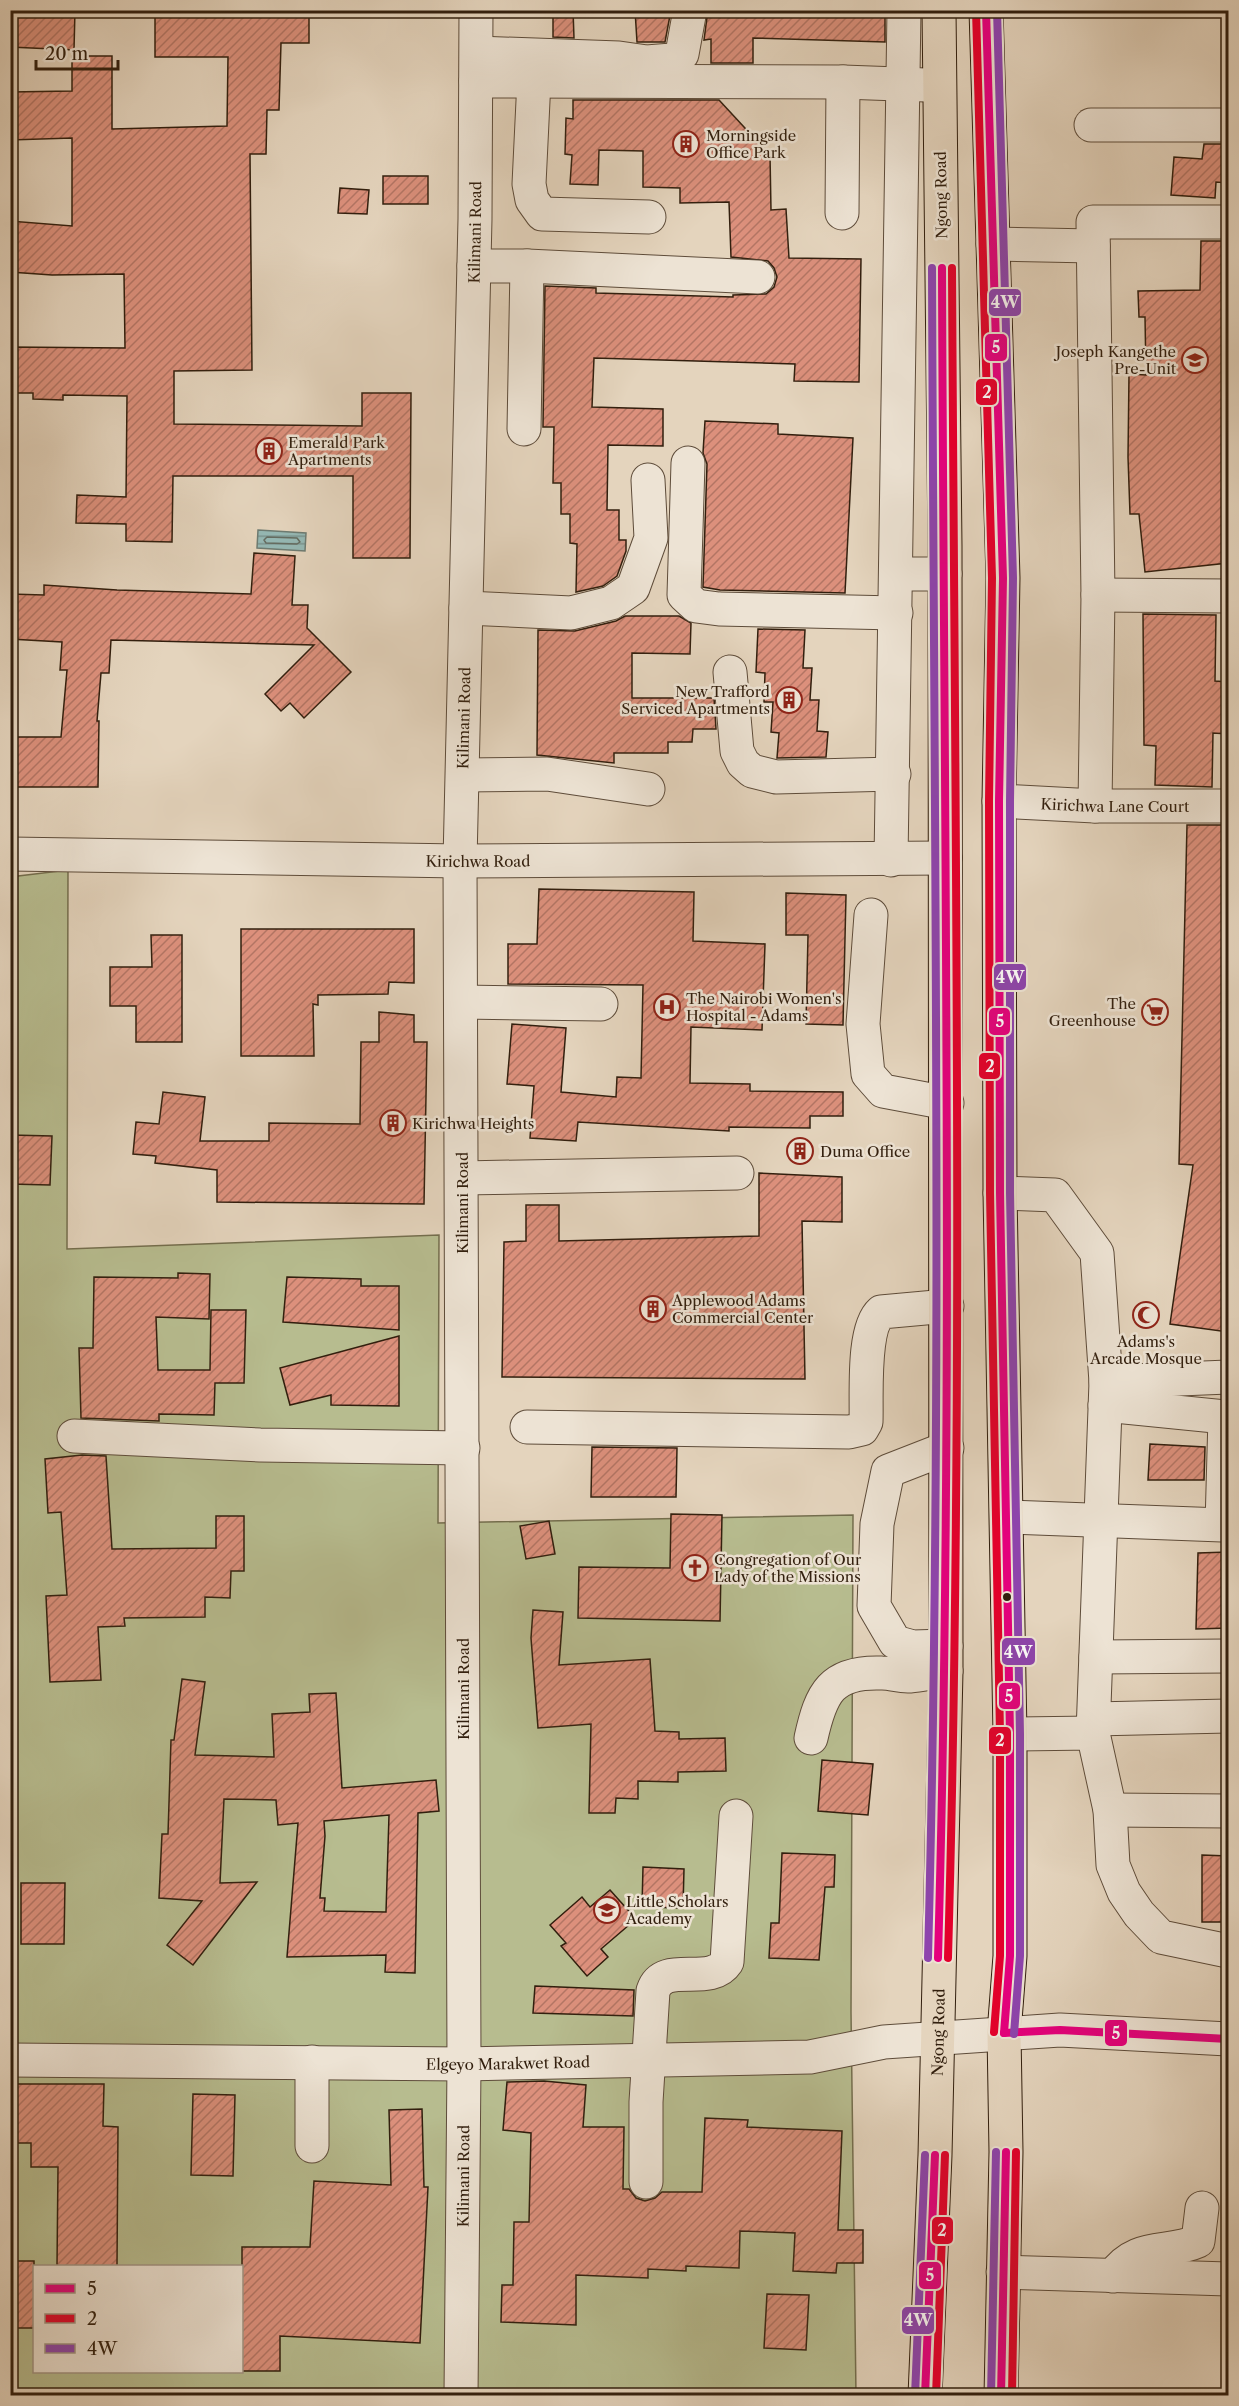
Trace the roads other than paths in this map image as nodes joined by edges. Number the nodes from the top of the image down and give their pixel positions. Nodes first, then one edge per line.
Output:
1 (477, 10) edge
2 (690, 10) edge
3 (904, 10) edge
4 (939, 10) edge
5 (986, 10) edge
6 (477, 67) junction
7 (534, 80) junction
8 (843, 82) junction
9 (903, 85) junction
10 (940, 86) junction
11 (1228, 125) edge
12 (1090, 126) dead end
13 (842, 213) dead end
14 (649, 217) dead end
15 (1228, 222) edge
16 (993, 244) junction
17 (1093, 246) junction
18 (474, 266) junction
19 (527, 266) junction
20 (759, 277) dead end
21 (524, 429) dead end
22 (688, 464) dead end
23 (648, 480) dead end
24 (897, 574) junction
25 (945, 574) junction
26 (1098, 595) junction
27 (1228, 596) edge
28 (466, 608) junction
29 (896, 613) junction
30 (729, 672) dead end
31 (894, 774) junction
32 (463, 775) junction
33 (648, 789) dead end
34 (999, 801) junction
35 (1095, 806) junction
36 (1228, 806) edge
37 (10, 854) edge
38 (945, 858) junction
39 (891, 860) junction
40 (460, 861) junction
41 (872, 915) dead end
42 (461, 1002) junction
43 (601, 1004) dead end
44 (947, 1103) junction
45 (737, 1173) dead end
46 (462, 1178) junction
47 (1000, 1193) junction
48 (947, 1306) junction
49 (1228, 1377) edge
50 (1106, 1394) junction
51 (526, 1427) dead end
52 (74, 1436) dead end
53 (463, 1448) junction
54 (947, 1448) junction
55 (1007, 1517) junction
56 (1101, 1521) junction
57 (1226, 1525) edge
58 (1228, 1656) edge
59 (1096, 1657) junction
60 (946, 1658) junction
61 (1228, 1716) edge
62 (1094, 1726) junction
63 (1010, 1734) junction
64 (811, 1738) dead end
65 (1110, 1810) junction
66 (1228, 1811) edge
67 (736, 1816) dead end
68 (1228, 1951) edge
69 (1004, 2033) junction
70 (939, 2038) junction
71 (1228, 2039) edge
72 (10, 2060) edge
73 (648, 2061) junction
74 (312, 2062) junction
75 (464, 2064) junction
76 (312, 2146) dead end
77 (646, 2182) dead end
78 (1202, 2208) dead end
79 (1003, 2272) junction
80 (1113, 2276) junction
81 (1228, 2279) edge
82 (461, 2396) edge
83 (925, 2396) edge
84 (1001, 2396) edge

1 - 6 street, Kilimani Road
2 - 6 street
3 - 9 street
4 - 10 main road, Ngong Road
5 - 16 main road
6 - 7 street
6 - 18 street, Kilimani Road
7 - 8 street
7 - 14 street
8 - 9 street
8 - 13 street
9 - 10 street
9 - 24 street
10 - 25 main road, Ngong Road
11 - 12 street
15 - 17 street
16 - 17 street
16 - 34 main road
17 - 26 street
18 - 19 street
18 - 28 street, Kilimani Road
19 - 20 street
19 - 21 street
22 - 29 street
23 - 28 street
24 - 25 street
24 - 29 street
25 - 38 main road, Ngong Road
26 - 27 street
26 - 35 street
28 - 32 street, Kilimani Road
29 - 31 street
30 - 31 street
31 - 39 street
32 - 33 street
32 - 40 street, Kilimani Road
34 - 35 street, Kirichwa Lane Court
34 - 47 main road
35 - 36 street, Kirichwa Lane Court
37 - 40 street, Kirichwa Road
38 - 39 street, Kirichwa Road
38 - 44 main road, Ngong Road
39 - 40 street, Kirichwa Road
40 - 42 street, Kilimani Road
41 - 44 street
42 - 43 street
42 - 46 street, Kilimani Road
44 - 48 main road, Ngong Road
45 - 46 street
46 - 53 street, Kilimani Road
47 - 50 street
47 - 55 main road
48 - 51 street
48 - 54 main road, Ngong Road
49 - 50 street
50 - 56 street
50 - 57 street
52 - 53 street
53 - 75 street, Kilimani Road
54 - 60 main road, Ngong Road
54 - 60 street
55 - 56 street
55 - 63 main road
56 - 57 street
56 - 59 street
58 - 59 street
59 - 62 street
60 - 64 street
60 - 70 main road, Ngong Road
61 - 62 street
62 - 63 street
62 - 65 street
63 - 69 main road
65 - 66 street
65 - 68 street
67 - 73 street
69 - 70 street, Elgeyo Marakwet Road
69 - 71 street, Elgeyo Marakwet Road
69 - 79 main road
70 - 73 street, Elgeyo Marakwet Road
70 - 83 main road, Ngong Road
72 - 74 street, Elgeyo Marakwet Road
73 - 75 street, Elgeyo Marakwet Road
73 - 77 street
74 - 75 street, Elgeyo Marakwet Road
74 - 76 street
75 - 82 street, Kilimani Road
78 - 80 street
79 - 80 street
79 - 84 main road
80 - 81 street

